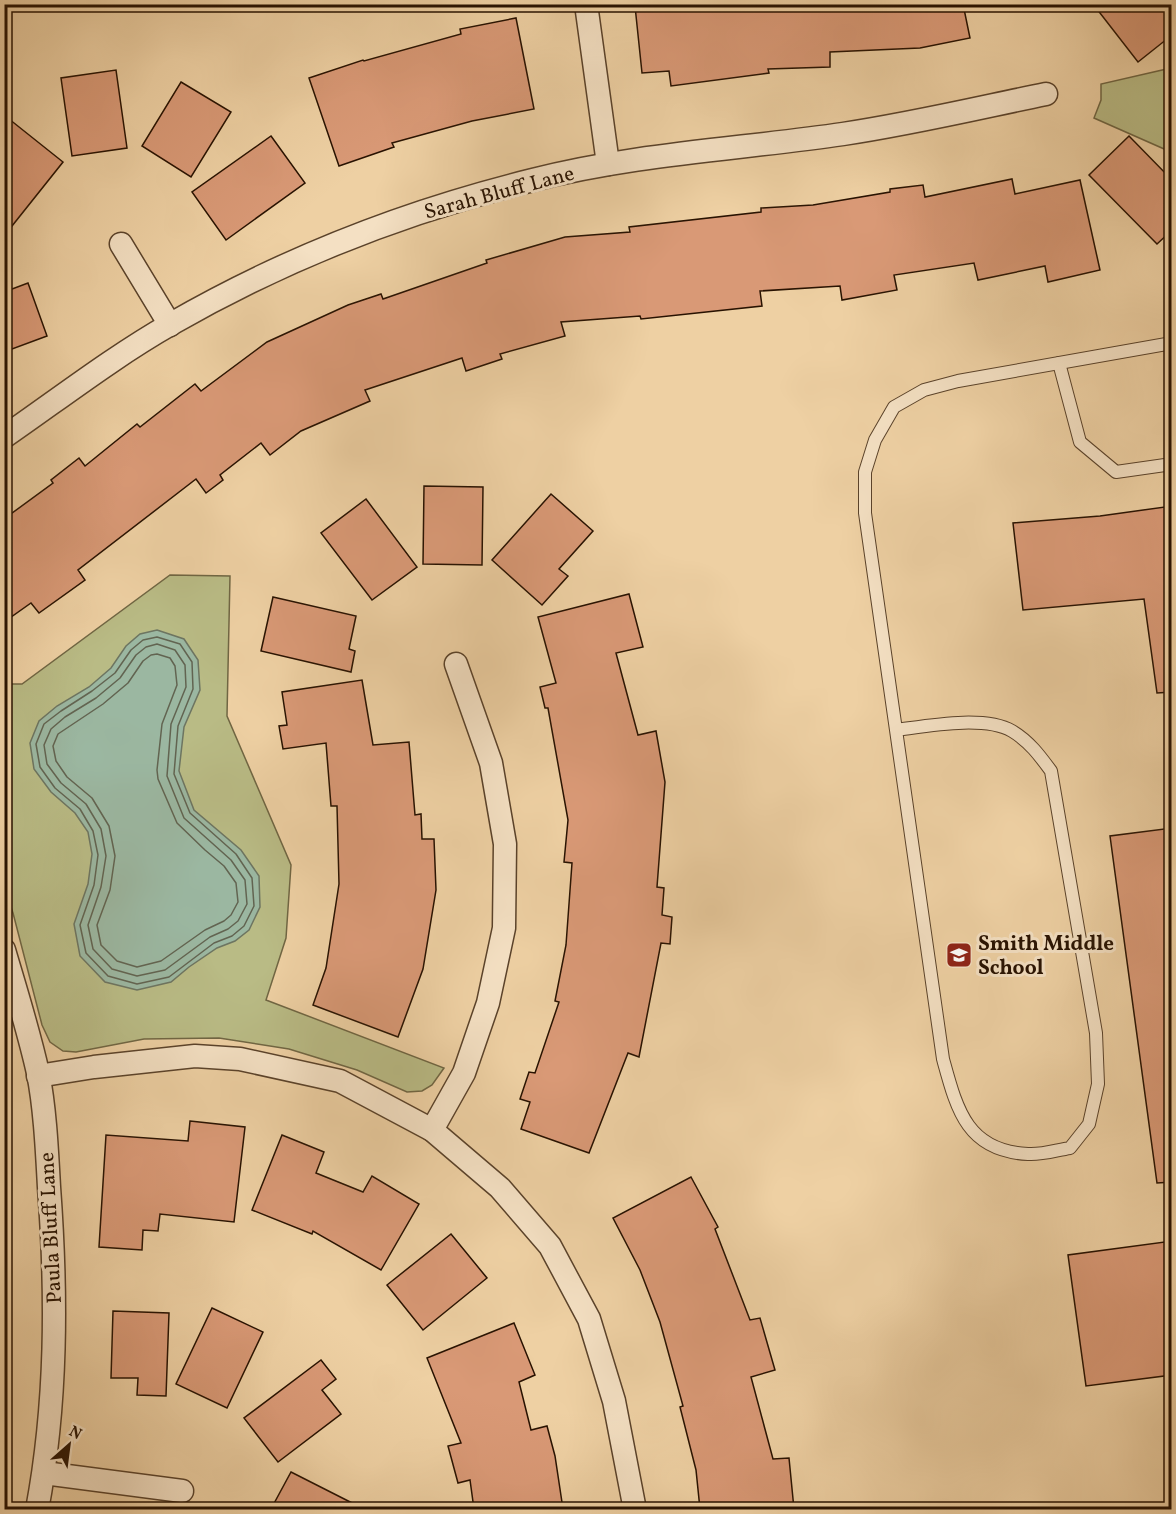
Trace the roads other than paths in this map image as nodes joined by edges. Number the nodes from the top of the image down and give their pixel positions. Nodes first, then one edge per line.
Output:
1 (586, 4) edge
2 (1046, 94) dead end
3 (608, 164) junction
4 (121, 244) dead end
5 (170, 325) junction
6 (1172, 343) edge
7 (1059, 363) junction
8 (4, 437) edge
9 (1172, 464) edge
10 (456, 664) dead end
11 (896, 730) junction
12 (4, 950) edge
13 (38, 1076) junction
14 (432, 1130) junction
15 (44, 1473) junction
16 (182, 1491) dead end
17 (37, 1509) edge
18 (635, 1509) edge

1 - 3 street
2 - 3 street, Sarah Bluff Lane
3 - 5 street, Sarah Bluff Lane
4 - 5 street
5 - 8 street, Sarah Bluff Lane
6 - 7 lane
7 - 9 lane
7 - 11 lane
10 - 14 street
11 - 11 lane
12 - 13 street, Paula Bluff Lane
13 - 14 street
13 - 15 street, Paula Bluff Lane
14 - 18 street
15 - 16 street
15 - 17 street, Paula Bluff Lane

